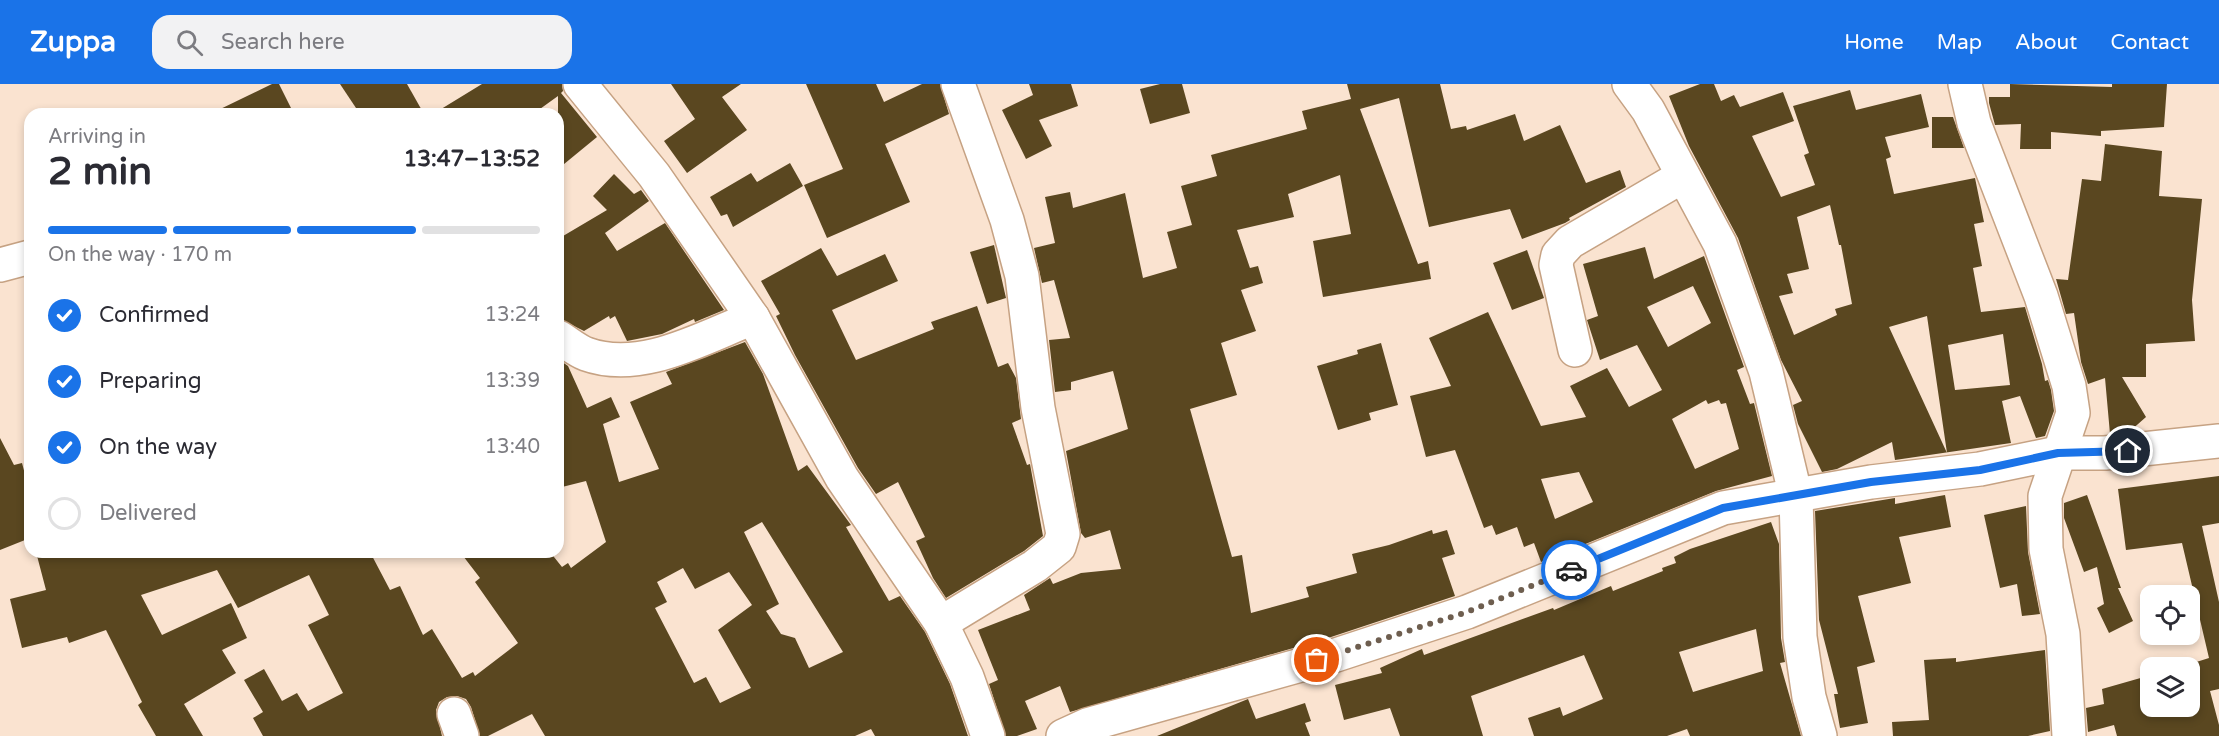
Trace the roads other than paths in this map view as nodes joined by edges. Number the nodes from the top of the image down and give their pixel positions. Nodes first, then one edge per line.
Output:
1 (958, 84) edge
2 (1629, 84) edge
3 (1965, 84) edge
4 (587, 86) edge
5 (1683, 176) junction
6 (24, 259) edge
7 (0, 265) edge
8 (753, 318) junction
9 (564, 341) edge
10 (1575, 350) dead end
11 (2219, 441) edge
12 (2058, 453) junction
13 (1796, 497) junction
14 (941, 623) junction
15 (988, 736) edge
16 (1063, 736) edge
17 (1820, 736) edge
18 (2069, 736) edge

1 - 14 street
2 - 5 street
3 - 12 street
4 - 8 street
5 - 10 street
5 - 13 street
6 - 7 street
8 - 9 street
8 - 14 street
11 - 12 street
12 - 13 street
12 - 18 street
13 - 16 street
13 - 17 street
14 - 15 street

